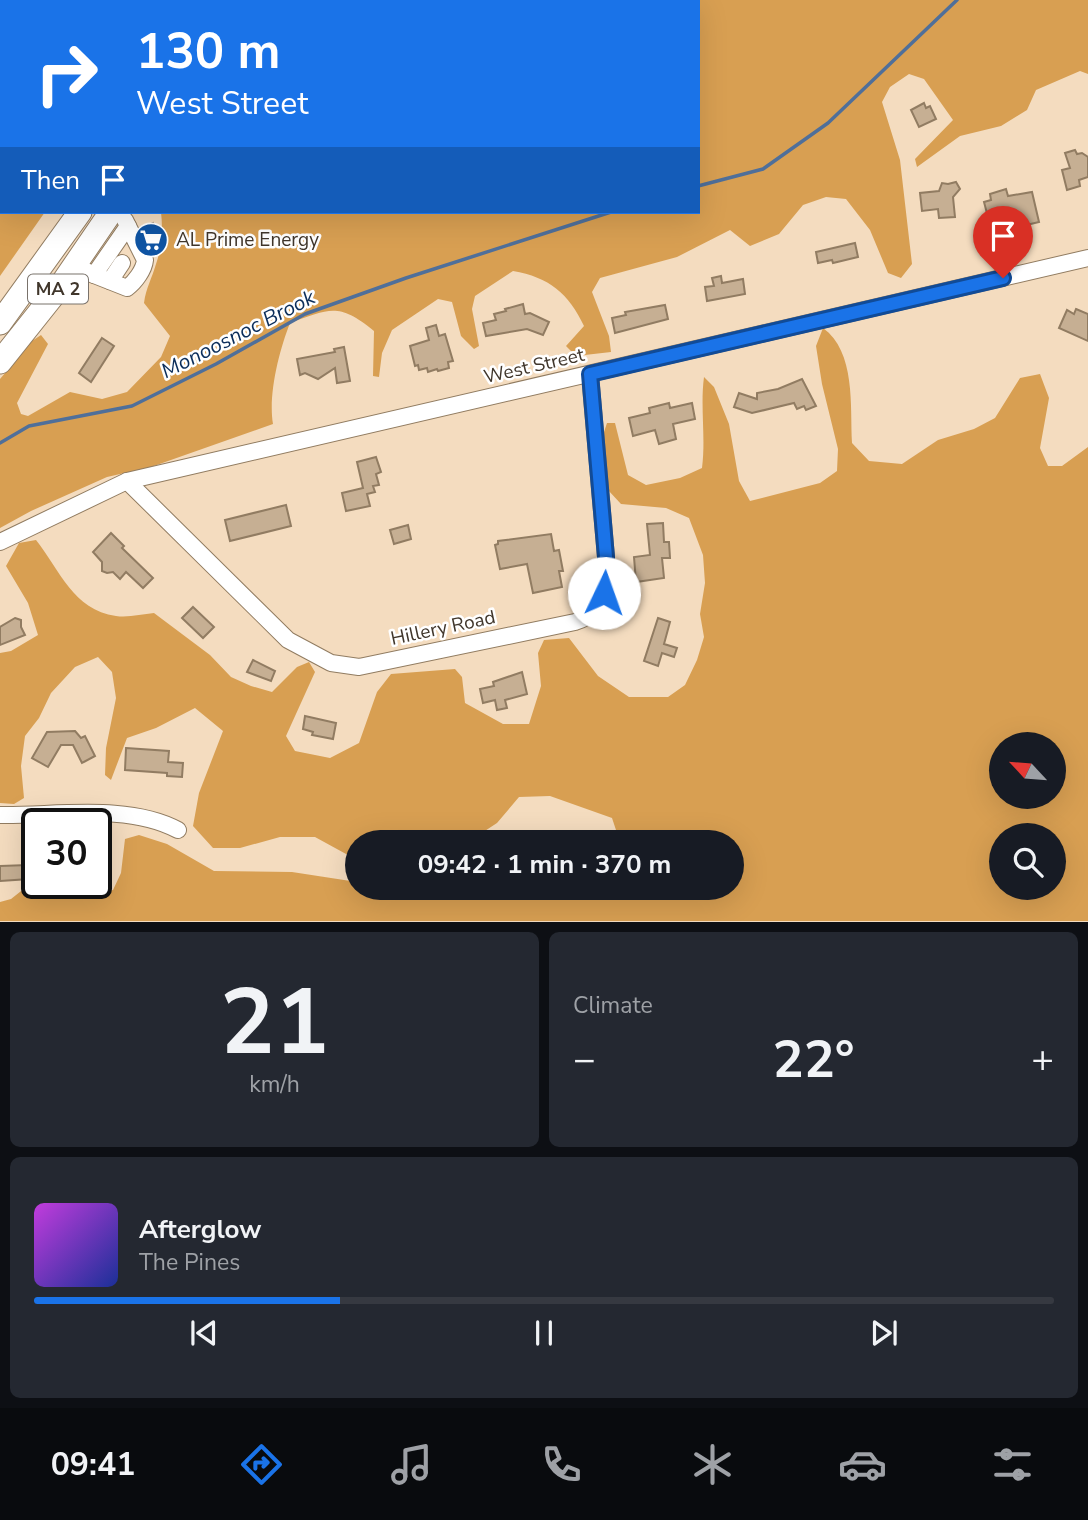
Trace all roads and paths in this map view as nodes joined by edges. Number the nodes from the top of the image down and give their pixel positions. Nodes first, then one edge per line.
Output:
1 (79, 214) edge
2 (120, 217) edge
3 (129, 252) junction
4 (1088, 258) edge
5 (84, 270) junction
6 (110, 281) junction
7 (0, 323) edge
8 (0, 362) edge
9 (590, 374) junction
10 (127, 481) junction
11 (0, 542) edge
12 (0, 815) edge
13 (178, 830) dead end

1 - 7 highway, MA 2
2 - 3 street
2 - 5 highway, MA 2
3 - 6 street
3 - 6 street
4 - 9 street, West Street
5 - 6 street
5 - 8 highway, MA 2
9 - 10 street, West Street
9 - 10 street, Hillery Road
10 - 11 street, West Street
12 - 13 street

